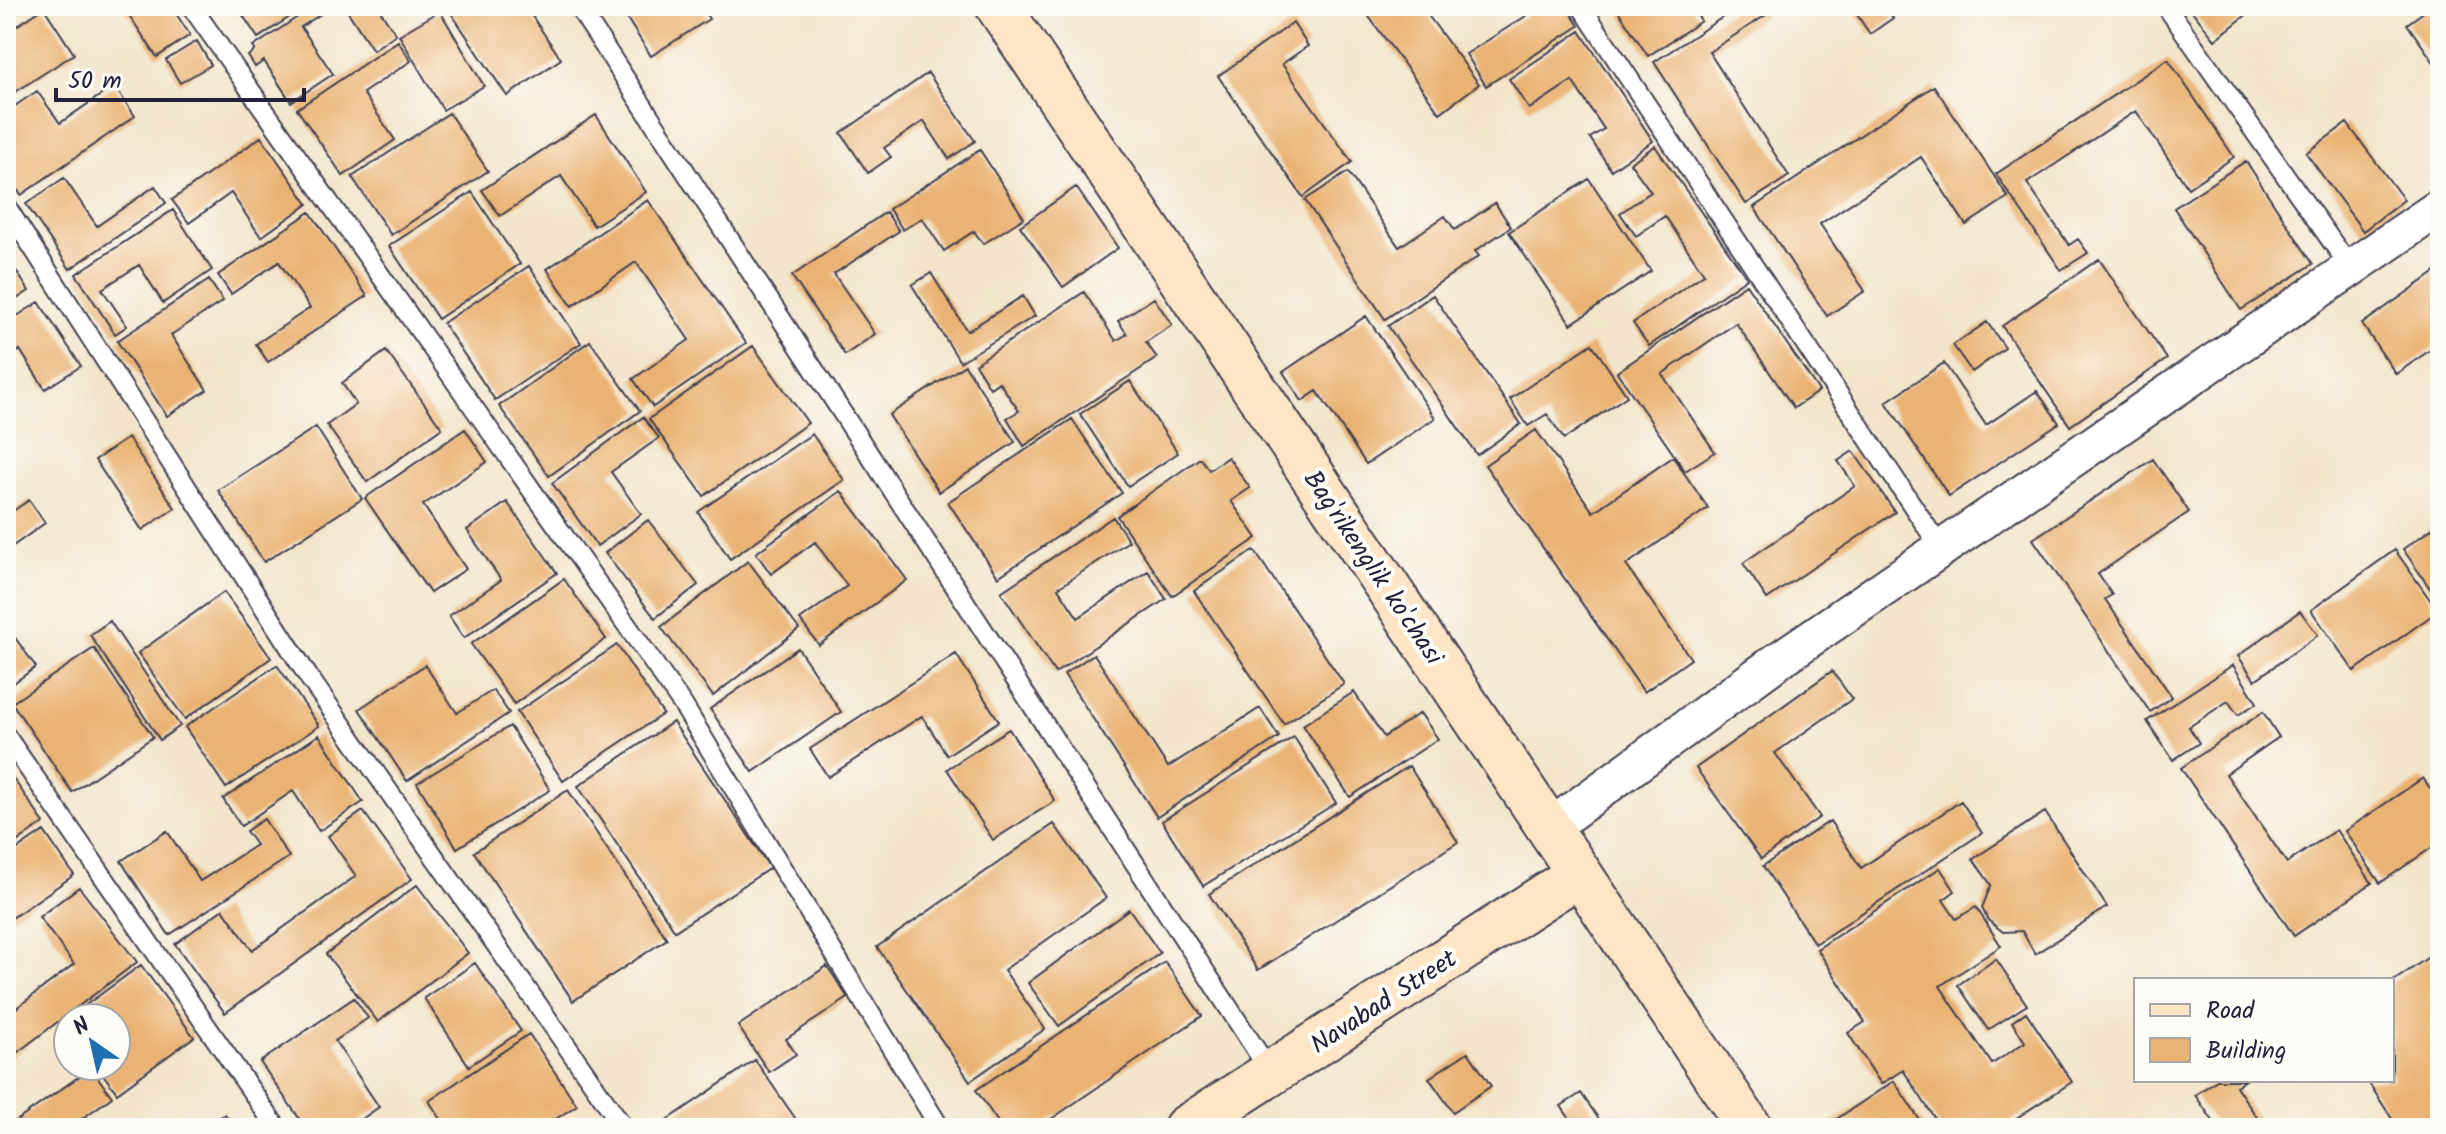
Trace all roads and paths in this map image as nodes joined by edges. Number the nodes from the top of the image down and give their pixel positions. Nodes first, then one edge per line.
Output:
1 (191, 6) edge
2 (578, 6) edge
3 (998, 6) edge
4 (1581, 6) edge
5 (2166, 6) edge
6 (6, 206) edge
7 (2440, 207) edge
8 (2352, 270) junction
9 (1942, 550) junction
10 (6, 736) edge
11 (1549, 828) junction
12 (1579, 874) junction
13 (1271, 1073) junction
14 (277, 1128) edge
15 (624, 1128) edge
16 (940, 1128) edge
17 (1186, 1128) edge
18 (1750, 1128) edge

1 - 16 lane
2 - 13 lane
3 - 11 main road, Bag'rikenglik ko'chasi
4 - 9 lane
5 - 8 lane
6 - 15 lane
7 - 8 street
8 - 9 street
9 - 11 street
10 - 14 lane
11 - 12 main road, Bag'rikenglik ko'chasi
12 - 13 main road, Navabad Street
12 - 18 main road, Bag'rikenglik ko'chasi
13 - 17 main road, Navabad Street

